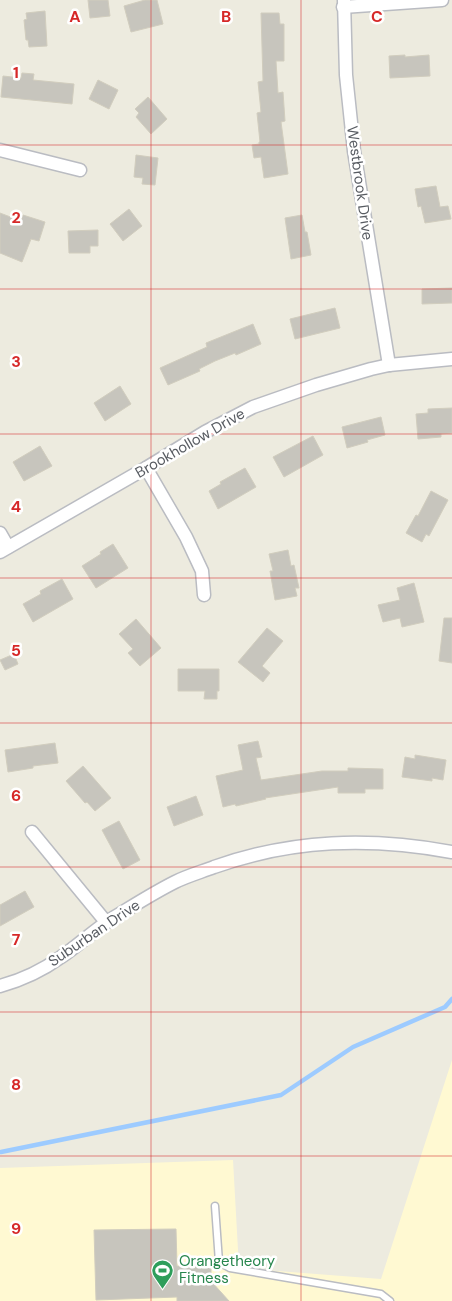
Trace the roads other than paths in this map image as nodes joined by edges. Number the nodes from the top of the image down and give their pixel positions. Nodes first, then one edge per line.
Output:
1 (442, 0) edge
2 (344, 4) edge
3 (0, 150) edge
4 (80, 170) dead end
5 (452, 360) edge
6 (388, 365) junction
7 (146, 468) junction
8 (0, 533) edge
9 (4, 550) edge
10 (204, 595) dead end
11 (32, 832) dead end
12 (452, 852) edge
13 (106, 922) junction
14 (0, 986) edge
15 (215, 1206) dead end
16 (390, 1301) edge

1 - 2 street
2 - 6 street, Westbrook Drive
3 - 4 street
5 - 6 street, Brookhollow Drive
6 - 7 street, Brookhollow Drive
7 - 9 street, Brookhollow Drive
7 - 10 street
8 - 9 street
11 - 13 street
12 - 13 street, Suburban Drive
13 - 14 street, Suburban Drive
15 - 16 lane

